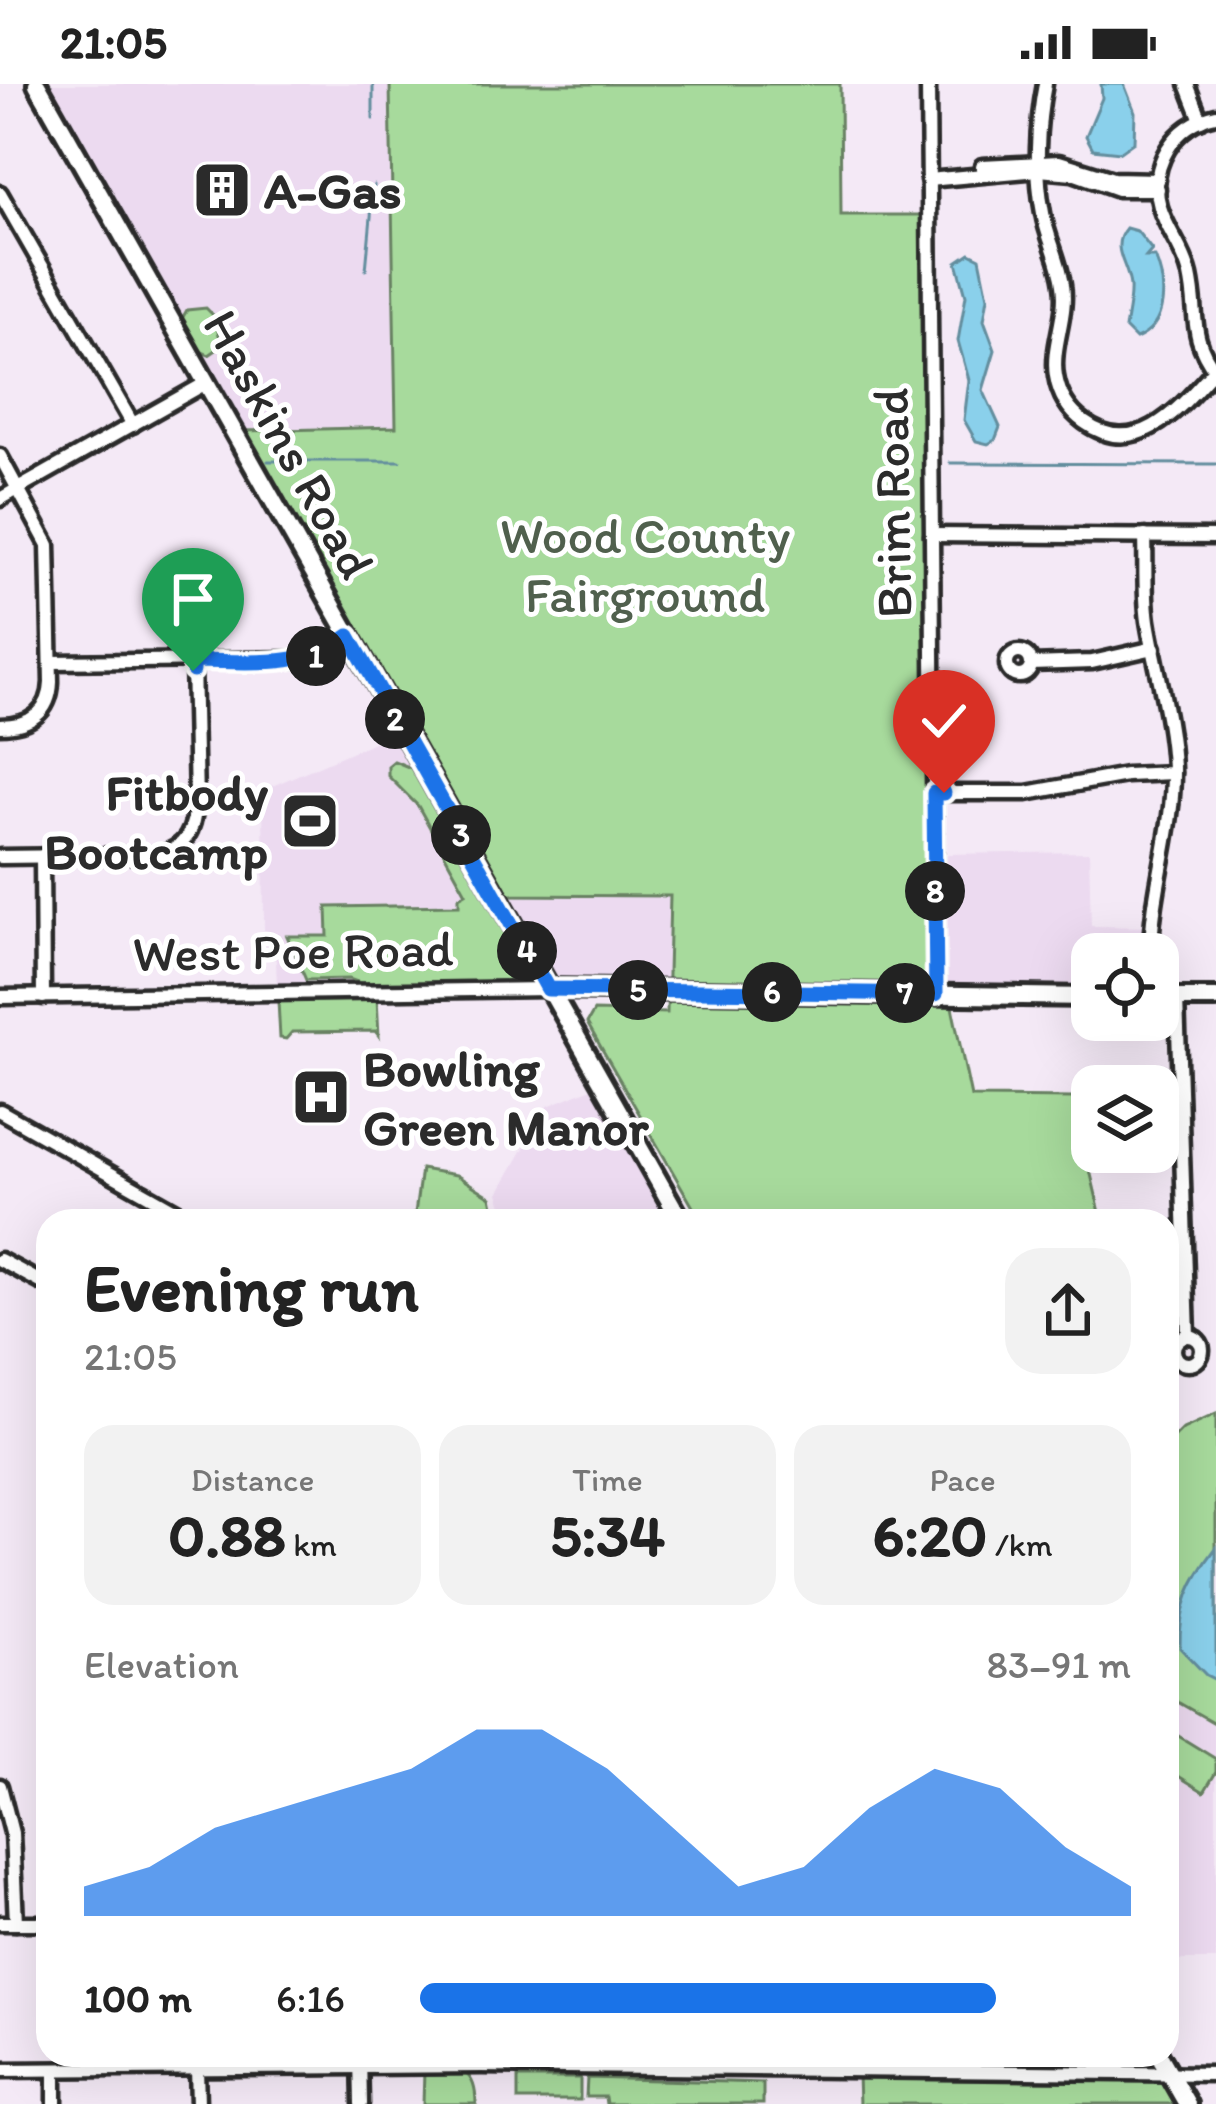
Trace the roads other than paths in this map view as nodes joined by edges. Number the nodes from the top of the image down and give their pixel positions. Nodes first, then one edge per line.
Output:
1 (37, 84) edge
2 (928, 84) edge
3 (1045, 84) edge
4 (1187, 84) edge
5 (1216, 115) edge
6 (1201, 119) junction
7 (1039, 166) junction
8 (928, 176) junction
9 (1158, 184) junction
10 (0, 193) edge
11 (1215, 371) edge
12 (206, 383) junction
13 (133, 425) junction
14 (0, 456) edge
15 (19, 489) junction
16 (0, 499) edge
17 (932, 536) junction
18 (1145, 536) junction
19 (1216, 537) edge
20 (349, 636) junction
21 (1154, 648) junction
22 (193, 661) junction
23 (51, 662) junction
24 (1031, 664) dead end
25 (0, 726) edge
26 (1173, 773) junction
27 (934, 793) junction
28 (0, 856) edge
29 (42, 856) junction
30 (1152, 933) edge
31 (548, 989) junction
32 (936, 994) junction
33 (0, 997) edge
34 (43, 997) junction
35 (1071, 997) edge
36 (1179, 998) edge
37 (1216, 998) edge
38 (1170, 1041) edge
39 (0, 1111) edge
40 (173, 1209) edge
41 (674, 1209) edge
42 (0, 1260) edge
43 (36, 1280) edge
44 (1187, 1336) dead end
45 (0, 1786) edge
46 (0, 1923) edge
47 (16, 1923) junction
48 (36, 1923) edge
49 (220, 2067) edge
50 (360, 2067) edge
51 (766, 2067) edge
52 (1002, 2067) edge
53 (1166, 2067) edge
54 (197, 2068) junction
55 (55, 2069) junction
56 (0, 2070) edge
57 (1002, 2072) junction
58 (1170, 2074) junction
59 (1216, 2074) edge
60 (56, 2104) edge
61 (198, 2104) edge
62 (361, 2104) edge
63 (1187, 2104) edge

1 - 12 main road, Haskins Road
2 - 8 street, Brim Road
3 - 7 street
4 - 6 street
5 - 6 street
6 - 9 street
7 - 8 street
7 - 9 street
7 - 11 street
8 - 17 street, Brim Road
9 - 11 street
10 - 13 street
12 - 13 street
12 - 20 main road, Haskins Road
13 - 15 street
14 - 15 street
15 - 16 street
15 - 23 street
17 - 18 street
17 - 27 street, Brim Road
18 - 19 street
18 - 21 street
20 - 22 street
20 - 31 main road, Haskins Road
21 - 24 street
21 - 26 street
22 - 23 street
22 - 29 street
23 - 25 street
26 - 27 street
26 - 30 street
27 - 32 street, Brim Road
28 - 29 street
29 - 34 street
31 - 32 main road, West Poe Road
31 - 34 street, West Poe Road
31 - 41 main road, Haskins Road
32 - 35 main road, West Poe Road
33 - 34 street, West Poe Road
36 - 37 main road
38 - 44 street
39 - 40 street
42 - 43 street
45 - 47 street
46 - 47 street
47 - 48 street
49 - 54 street
50 - 62 street
51 - 57 street
52 - 57 street
53 - 58 main road
54 - 55 street
54 - 61 street
55 - 56 street
55 - 60 street
57 - 58 street
58 - 59 street
58 - 63 main road

